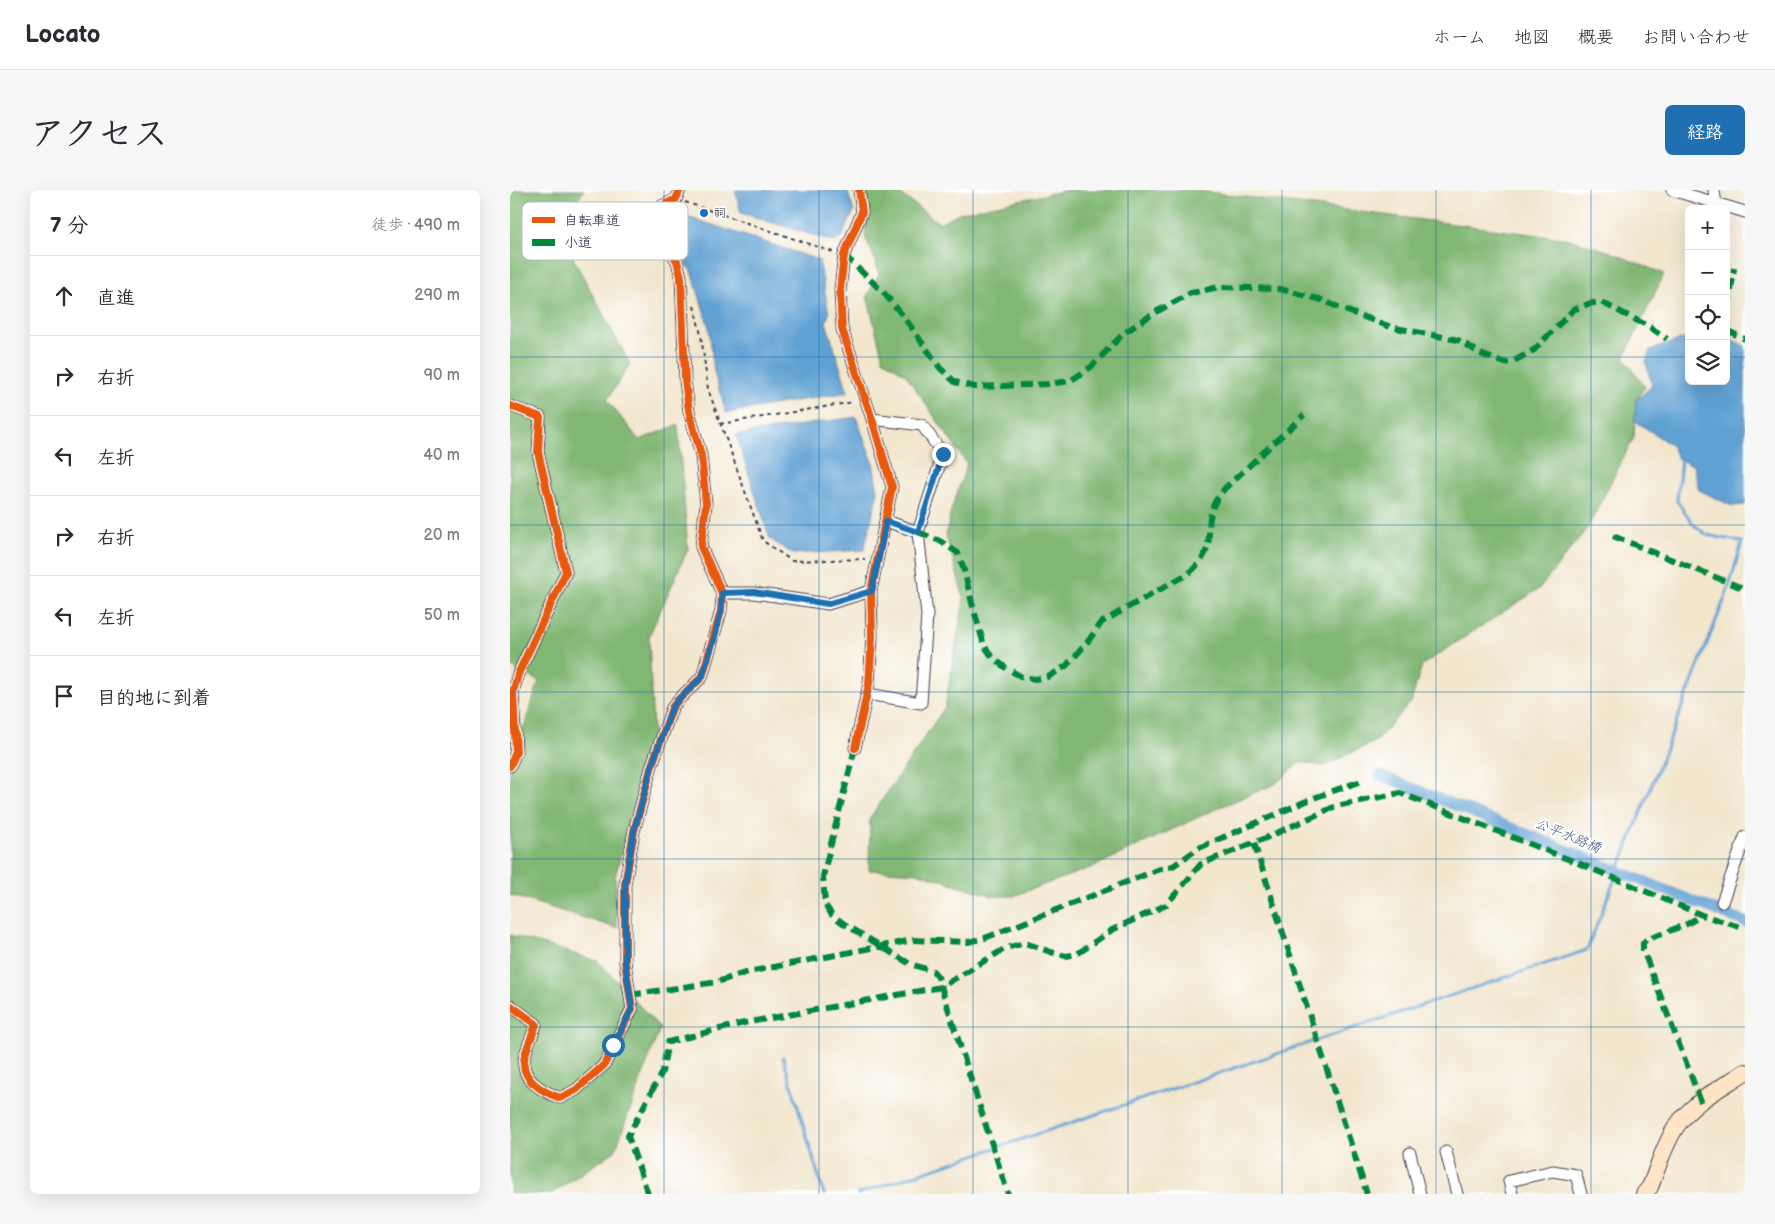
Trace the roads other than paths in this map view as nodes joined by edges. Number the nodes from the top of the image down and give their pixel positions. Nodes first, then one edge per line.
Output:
1 (859, 190) edge
2 (1672, 190) edge
3 (1714, 190) edge
4 (678, 194) edge
5 (666, 202) edge
6 (1716, 204) junction
7 (1745, 212) edge
8 (675, 260) edge
9 (510, 406) edge
10 (872, 418) junction
11 (886, 521) junction
12 (918, 532) junction
13 (872, 591) junction
14 (722, 593) junction
15 (867, 694) junction
16 (855, 748) dead end
17 (510, 766) edge
18 (1745, 838) edge
19 (1722, 902) dead end
20 (510, 1005) edge
21 (1745, 1072) edge
22 (1446, 1152) dead end
23 (1410, 1153) dead end
24 (1420, 1194) edge
25 (1457, 1194) edge
26 (1512, 1194) edge
27 (1581, 1194) edge
28 (1644, 1194) edge

1 - 10 street
2 - 6 street
3 - 6 street
4 - 5 street
6 - 7 street
8 - 14 street
9 - 17 street
10 - 11 street
10 - 12 street
11 - 12 street
11 - 13 street
12 - 15 street
13 - 14 street
13 - 15 street
14 - 20 street
15 - 16 street
18 - 19 street
21 - 28 street
22 - 25 street
23 - 24 street
26 - 27 street

